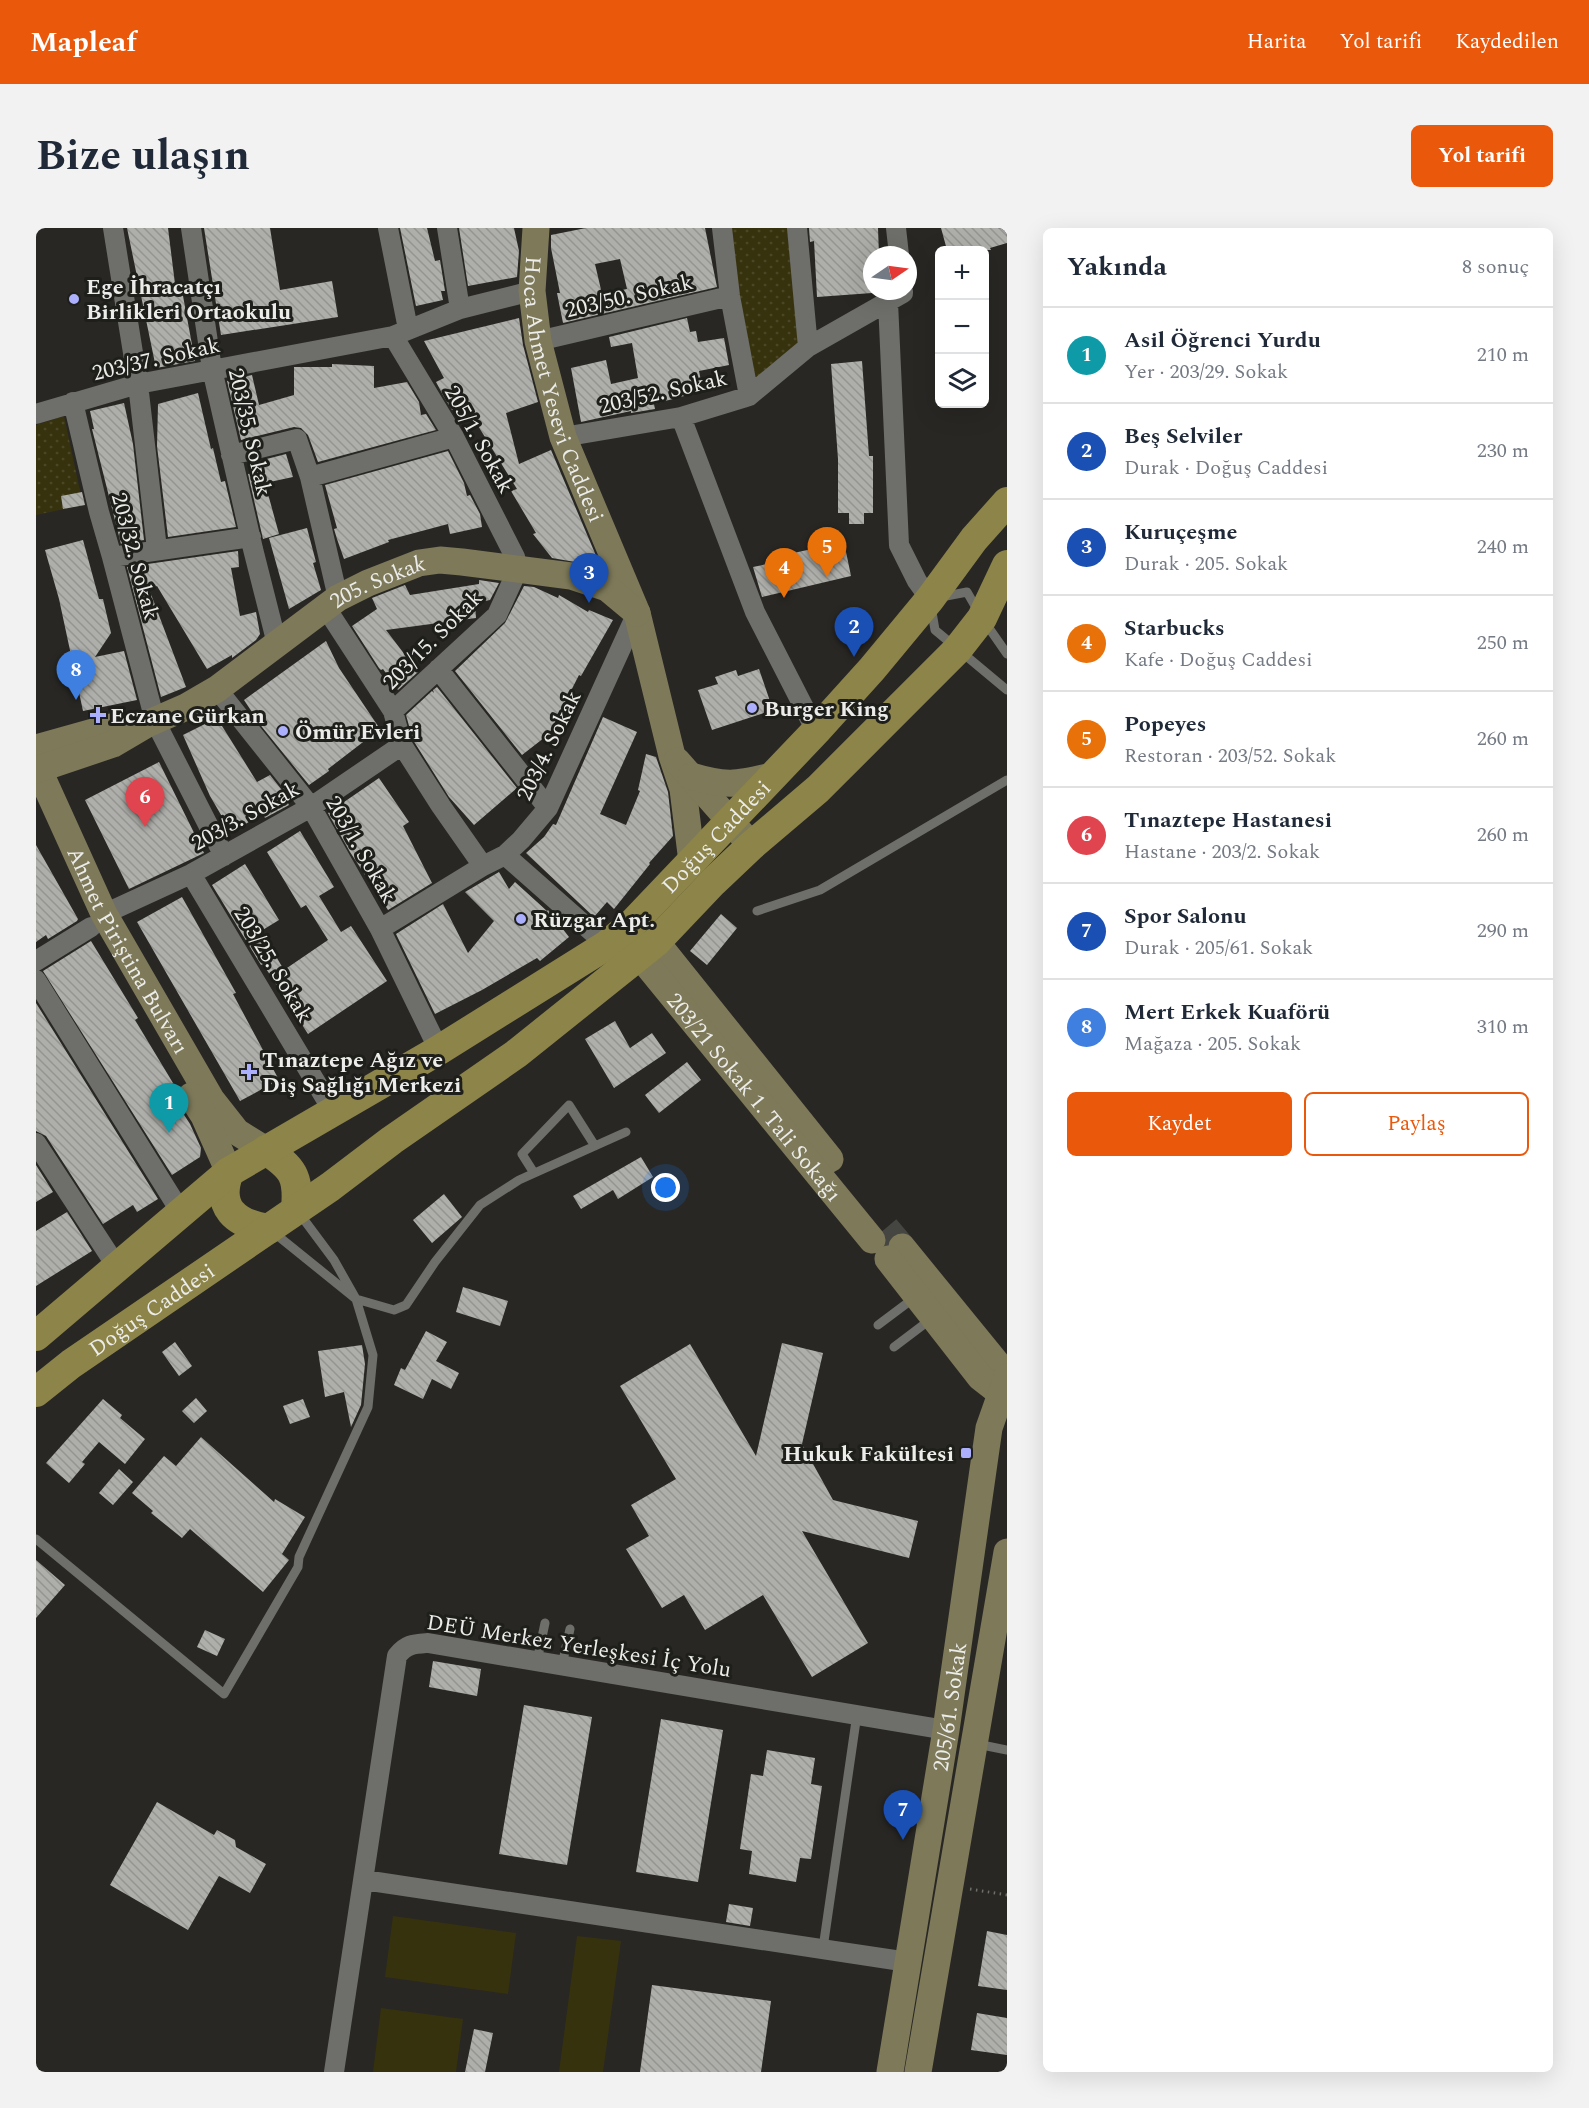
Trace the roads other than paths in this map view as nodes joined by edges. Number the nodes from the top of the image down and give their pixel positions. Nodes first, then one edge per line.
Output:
1 (113, 228) edge
2 (191, 228) edge
3 (388, 228) edge
4 (447, 228) edge
5 (536, 228) edge
6 (722, 228) edge
7 (797, 228) edge
8 (896, 228) edge
9 (898, 246) edge
10 (532, 291) junction
11 (730, 296) junction
12 (889, 300) edge
13 (898, 300) edge
14 (460, 309) junction
15 (401, 332) junction
16 (538, 341) junction
17 (808, 347) junction
18 (212, 369) junction
19 (138, 384) junction
20 (749, 396) junction
21 (73, 402) junction
22 (36, 414) edge
23 (681, 417) junction
24 (454, 437) junction
25 (563, 437) junction
26 (231, 455) junction
27 (310, 477) junction
28 (1007, 502) edge
29 (251, 537) junction
30 (157, 549) junction
31 (112, 557) junction
32 (1007, 566) edge
33 (518, 569) junction
34 (930, 598) junction
35 (332, 603) junction
36 (637, 613) junction
37 (982, 618) junction
38 (277, 644) junction
39 (957, 650) junction
40 (1007, 654) edge
41 (438, 669) junction
42 (217, 689) junction
43 (1007, 690) edge
44 (393, 711) junction
45 (151, 723) junction
46 (816, 731) junction
47 (402, 745) junction
48 (36, 763) edge
49 (772, 776) junction
50 (1007, 780) edge
51 (687, 782) junction
52 (311, 807) junction
53 (548, 808) junction
54 (36, 811) edge
55 (725, 825) junction
56 (751, 846) junction
57 (505, 855) junction
58 (224, 856) junction
59 (692, 862) junction
60 (483, 866) junction
61 (191, 874) junction
62 (757, 911) dead end
63 (98, 921) junction
64 (380, 929) junction
65 (607, 945) junction
66 (647, 948) junction
67 (36, 961) edge
68 (36, 980) edge
69 (439, 1050) junction
70 (333, 1111) junction
71 (626, 1132) dead end
72 (36, 1143) edge
73 (595, 1146) junction
74 (266, 1150) junction
75 (229, 1172) junction
76 (534, 1173) junction
77 (296, 1209) junction
78 (182, 1214) junction
79 (269, 1229) junction
80 (117, 1268) junction
81 (356, 1299) junction
82 (934, 1300) junction
83 (878, 1325) dead end
84 (37, 1333) edge
85 (894, 1347) dead end
86 (1005, 1386) edge
87 (36, 1392) edge
88 (36, 1539) edge
89 (1007, 1552) edge
90 (545, 1623) dead end
91 (570, 1629) dead end
92 (537, 1661) junction
93 (562, 1665) junction
94 (857, 1714) junction
95 (946, 1730) junction
96 (974, 1744) junction
97 (1007, 1750) edge
98 (364, 1880) junction
99 (823, 1948) junction
100 (908, 1962) junction
101 (334, 2072) edge
102 (890, 2072) edge
103 (918, 2072) edge

1 - 19 street
2 - 18 street, 203/35. Sokak
3 - 15 street, 205/1. Sokak
4 - 14 street
5 - 10 main road, Hoca Ahmet Yesevi Caddesi
6 - 11 street
7 - 17 street
8 - 9 street
10 - 14 street, 203/37. Sokak
10 - 16 main road, Hoca Ahmet Yesevi Caddesi
11 - 16 street, 203/50. Sokak
11 - 20 street
12 - 17 street, 203/52. Sokak
13 - 34 street, 203/52. Sokak
14 - 15 street, 203/37. Sokak
15 - 18 street, 203/37. Sokak
15 - 24 street, 205/1. Sokak
16 - 25 main road, Hoca Ahmet Yesevi Caddesi
17 - 20 street, 203/52. Sokak
18 - 19 street, 203/37. Sokak
18 - 26 street, 203/35. Sokak
19 - 21 street, 203/37. Sokak
19 - 30 street
20 - 23 street, 203/52. Sokak
21 - 22 street, 203/37. Sokak
21 - 31 street, 203/32. Sokak
23 - 25 street, 203/52. Sokak
23 - 46 street
24 - 27 street
24 - 33 street, 205/1. Sokak
25 - 36 main road, Hoca Ahmet Yesevi Caddesi
26 - 27 street
26 - 29 street, 203/35. Sokak
27 - 35 street
28 - 34 main road, Doğuş Caddesi
29 - 30 street
29 - 38 street, 203/35. Sokak
30 - 31 street
31 - 45 street, 203/32. Sokak
32 - 37 main road, Doğuş Caddesi
33 - 35 main road, 205. Sokak
33 - 36 main road, 205. Sokak
33 - 41 street, 203/15. Sokak
34 - 37 lane
34 - 39 lane
34 - 46 main road, Doğuş Caddesi
35 - 38 main road, 205. Sokak
35 - 44 street
36 - 51 main road, Hoca Ahmet Yesevi Caddesi
36 - 53 street, 203/4. Sokak
37 - 39 main road, Doğuş Caddesi
37 - 40 lane
38 - 42 main road, 205. Sokak
39 - 43 lane
39 - 56 main road, Doğuş Caddesi
41 - 44 street, 203/15. Sokak
41 - 53 street
42 - 45 main road, 205. Sokak
42 - 52 street, 203/1. Sokak
44 - 47 street
45 - 48 main road, 205. Sokak
45 - 58 street, 203/32. Sokak
46 - 49 main road, Doğuş Caddesi
47 - 52 street, 203/3. Sokak
47 - 60 street
48 - 63 main road, Ahmet Piriştina Bulvarı
49 - 51 main road
49 - 55 main road, Doğuş Caddesi
50 - 62 lane
51 - 55 main road
51 - 59 main road
52 - 58 street, 203/3. Sokak
52 - 64 street, 203/1. Sokak
53 - 57 street, 203/4. Sokak
54 - 63 main road, Ahmet Piriştina Bulvarı
55 - 56 main road
55 - 59 main road, Doğuş Caddesi
56 - 66 main road, Doğuş Caddesi
57 - 60 street, 203/4. Sokak
57 - 65 street
58 - 61 street, 203/3. Sokak
59 - 65 main road, Doğuş Caddesi
60 - 64 street, 203/4. Sokak
61 - 63 street, 203/3. Sokak
61 - 70 street, 203/25. Sokak
63 - 67 street, 203/3. Sokak
63 - 74 main road, Ahmet Piriştina Bulvarı
63 - 75 main road, Ahmet Piriştina Bulvarı
64 - 69 street, 203/1. Sokak
65 - 69 main road, Doğuş Caddesi
66 - 77 main road, Doğuş Caddesi
66 - 82 main road, 203/21 Sokak 1. Tali Sokağı
68 - 78 street
69 - 70 main road, Doğuş Caddesi
70 - 74 main road, Doğuş Caddesi
71 - 73 lane
72 - 80 street
73 - 76 lane
73 - 76 lane
74 - 75 main road
74 - 77 main road
75 - 78 main road, Doğuş Caddesi
75 - 79 main road
76 - 81 lane
77 - 79 main road
77 - 81 lane
78 - 80 main road, Doğuş Caddesi
79 - 81 lane
79 - 87 main road, Doğuş Caddesi
80 - 84 main road, Doğuş Caddesi
81 - 88 lane
82 - 83 lane
82 - 85 lane
82 - 86 main road, 203/21 Sokak 1. Tali Sokağı
86 - 95 main road, 205/61. Sokak
89 - 96 main road, 205/61. Sokak
90 - 92 lane
91 - 93 lane
92 - 93 street, DEÜ Merkez Yerleşkesi İç Yolu
92 - 98 street, DEÜ Merkez Yerleşkesi İç Yolu
93 - 94 street, DEÜ Merkez Yerleşkesi İç Yolu
94 - 95 street, DEÜ Merkez Yerleşkesi İç Yolu
94 - 99 lane
95 - 100 main road, 205/61. Sokak
96 - 97 lane
96 - 103 main road, 205/61. Sokak
98 - 99 street
98 - 101 street, DEÜ Merkez Yerleşkesi İç Yolu
99 - 100 street
100 - 102 main road, 205/61. Sokak

